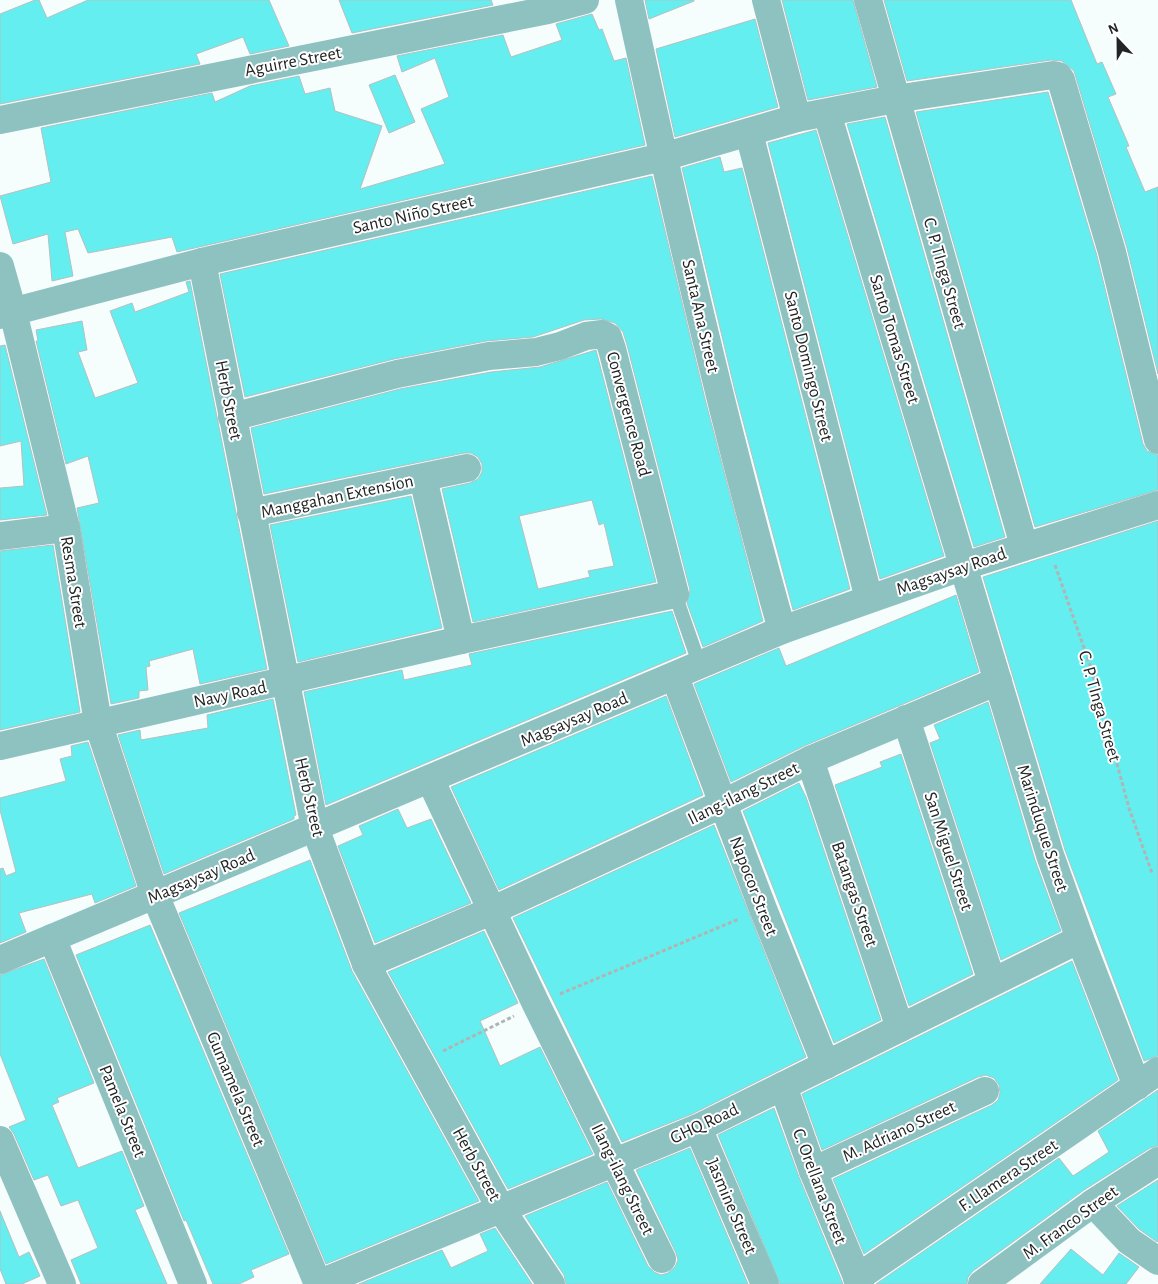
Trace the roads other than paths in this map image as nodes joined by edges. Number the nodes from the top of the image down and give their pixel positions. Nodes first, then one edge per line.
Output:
1 (586, 0) edge
2 (630, 0) edge
3 (766, 0) edge
4 (868, 0) edge
5 (895, 99) junction
6 (827, 113) junction
7 (797, 118) junction
8 (0, 120) edge
9 (749, 132) junction
10 (663, 157) junction
11 (202, 262) junction
12 (0, 266) edge
13 (7, 313) edge
14 (232, 417) junction
15 (1158, 440) edge
16 (467, 468) dead end
17 (423, 478) junction
18 (1158, 505) edge
19 (251, 513) junction
20 (66, 528) junction
21 (0, 536) edge
22 (1035, 544) junction
23 (964, 566) junction
24 (675, 594) junction
25 (869, 599) junction
26 (782, 630) junction
27 (460, 640) junction
28 (700, 666) junction
29 (675, 677) junction
30 (998, 680) junction
31 (285, 682) junction
32 (906, 719) junction
33 (98, 723) junction
34 (0, 746) edge
35 (810, 760) junction
36 (430, 779) junction
37 (722, 804) junction
38 (315, 828) junction
39 (155, 895) junction
40 (491, 911) junction
41 (52, 938) junction
42 (1080, 939) junction
43 (0, 960) edge
44 (366, 964) junction
45 (992, 982) junction
46 (900, 1028) junction
47 (826, 1065) junction
48 (1148, 1079) edge
49 (783, 1086) junction
50 (985, 1091) dead end
51 (698, 1128) junction
52 (0, 1140) edge
53 (615, 1162) junction
54 (1158, 1162) edge
55 (813, 1171) junction
56 (1093, 1203) junction
57 (501, 1209) junction
58 (662, 1259) dead end
59 (1158, 1261) edge
60 (858, 1281) edge
61 (994, 1281) edge
62 (62, 1284) edge
63 (193, 1284) edge
64 (318, 1284) edge
65 (551, 1284) edge
66 (765, 1284) edge

1 - 8 street, Aguirre Street
2 - 10 street, Santa Ana Street
3 - 7 street
4 - 5 street, C. P. TInga Street
5 - 6 street, Santo Niño Street
5 - 15 street, Santo Niño Street
5 - 22 street, C. P. TInga Street
6 - 7 street, Santo Niño Street
6 - 23 street, Santo Tomas Street
7 - 9 street, Santo Niño Street
9 - 10 street, Santo Niño Street
9 - 25 street, Santo Domingo Street
10 - 11 street, Santo Niño Street
10 - 26 street, Santa Ana Street
11 - 13 street, Santo Niño Street
11 - 14 street, Herb Street
12 - 13 street, Resma Street
13 - 20 street, Resma Street
14 - 19 street, Herb Street
14 - 24 street, Convergence Road
16 - 17 street, Manggahan Extension
17 - 19 street, Manggahan Extension
17 - 27 street, Manggahan Extension
18 - 22 street, Magsaysay Road
19 - 31 street, Herb Street
20 - 21 street
20 - 33 street, Resma Street
22 - 23 street, Magsaysay Road
23 - 25 street, Magsaysay Road
23 - 30 street, Marinduque Street
24 - 27 street
24 - 28 lane
25 - 26 street, Magsaysay Road
26 - 28 street, Magsaysay Road
27 - 31 street, Navy Road
28 - 29 street, Magsaysay Road
29 - 36 street, Magsaysay Road
29 - 37 street, Napocor Street
30 - 32 street, Ilang-ilang Street
30 - 42 street, Marinduque Street
31 - 33 street, Navy Road
31 - 38 street, Herb Street
32 - 35 street, Ilang-ilang Street
32 - 45 street, San Miguel Street
33 - 34 street, Navy Road
33 - 39 street, Resma Street
35 - 37 street, Ilang-ilang Street
35 - 46 street, Batangas Street
36 - 38 street, Magsaysay Road
36 - 40 street, Ilang-ilang Street
37 - 40 street, Ilang-ilang Street
37 - 47 street, Napocor Street
38 - 39 street, Magsaysay Road
38 - 44 street, Herb Street
39 - 41 street, Magsaysay Road
39 - 64 street, Gumamela Street
40 - 44 street, Ilang-ilang Street
40 - 53 street, Ilang-ilang Street
41 - 43 street, Magsaysay Road
41 - 63 street, Pamela Street
42 - 45 street, GHQ Road
42 - 48 street, Marinduque Street
44 - 57 street, Herb Street
45 - 46 street, GHQ Road
46 - 47 street, GHQ Road
47 - 49 street, GHQ Road
48 - 60 street, F. Llamera Street
49 - 51 street, GHQ Road
49 - 55 street, C. Orellana Street
50 - 55 street, M. Adriano Street
51 - 53 street, GHQ Road
51 - 66 street, Jasmine Street
52 - 62 street
53 - 57 street, GHQ Road
53 - 58 street, Ilang-ilang Street
54 - 56 street, M. Franco Street
55 - 60 street, C. Orellana Street
56 - 59 street
56 - 61 street, M. Franco Street
57 - 64 street, GHQ Road
57 - 65 street, Herb Street

